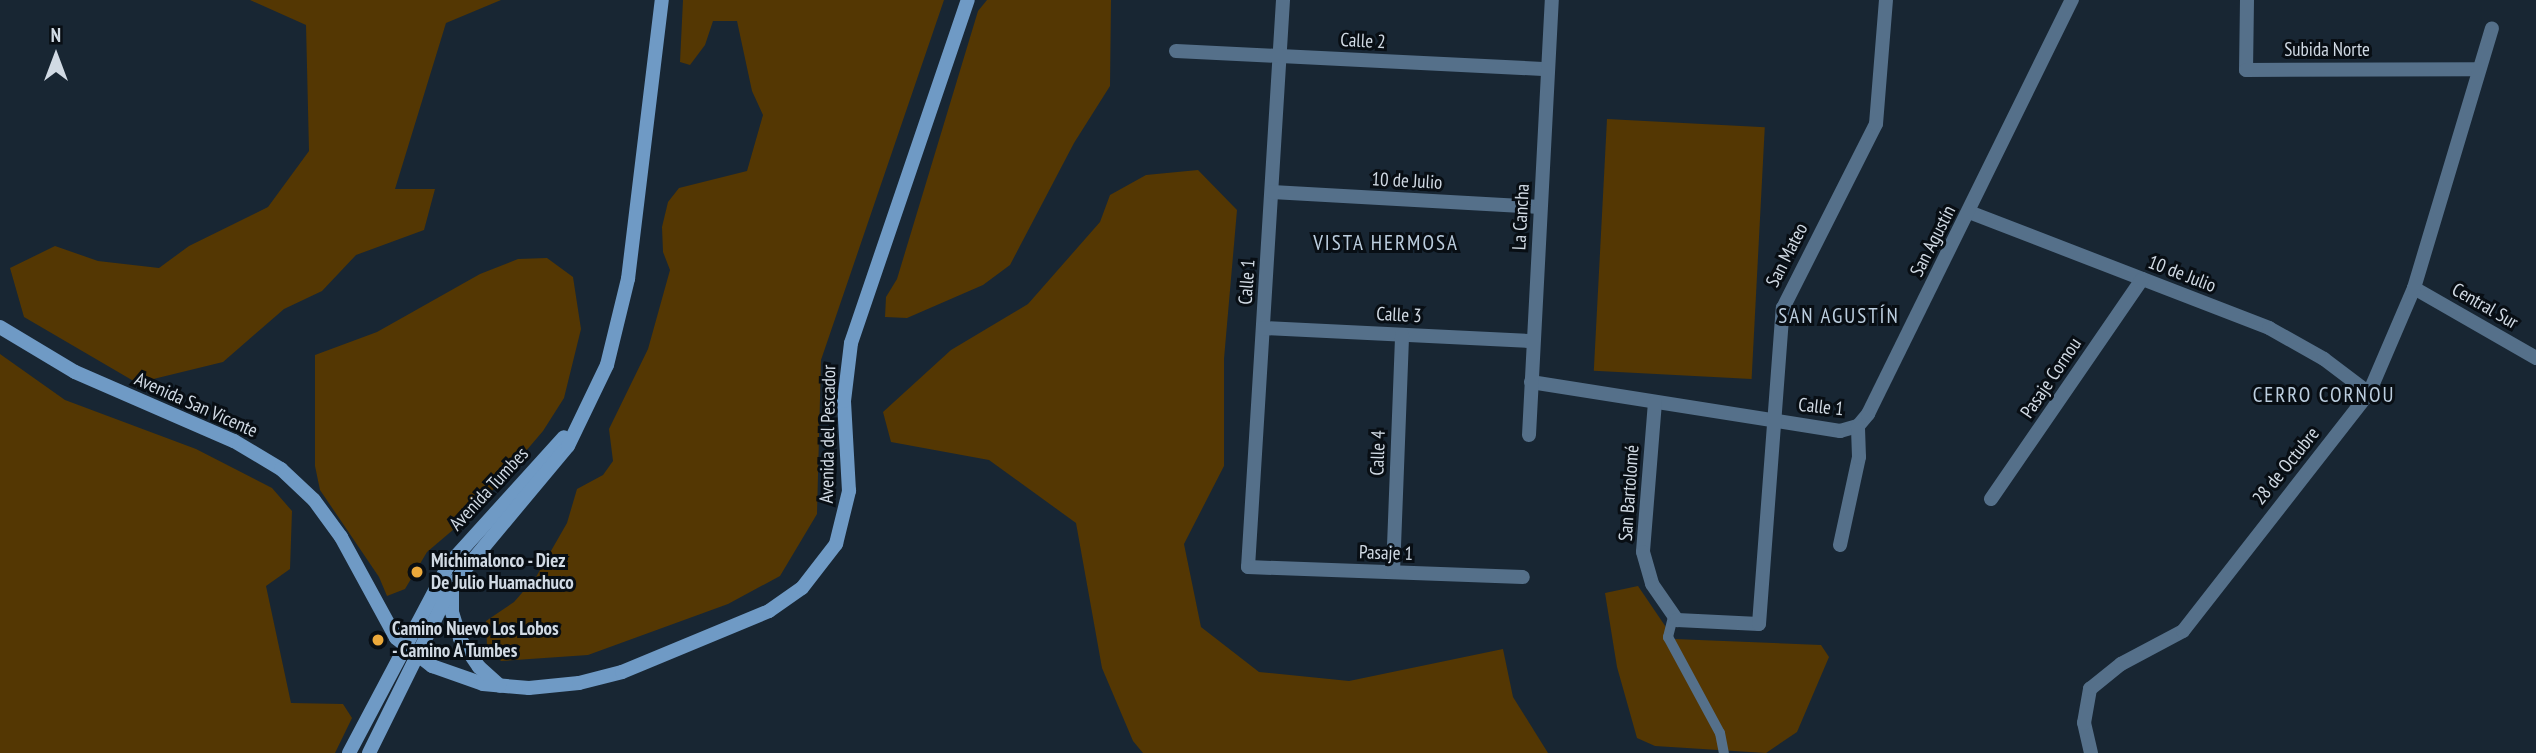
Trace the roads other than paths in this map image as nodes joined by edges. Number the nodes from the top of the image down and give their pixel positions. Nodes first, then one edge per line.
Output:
1 (662, 0) edge
2 (968, 0) edge
3 (1283, 0) edge
4 (1552, 0) edge
5 (1886, 0) edge
6 (2072, 0) edge
7 (2247, 0) edge
8 (2492, 28) dead end
9 (1176, 51) dead end
10 (1280, 56) junction
11 (1548, 69) junction
12 (2479, 69) junction
13 (1272, 192) junction
14 (1540, 207) junction
15 (1969, 212) junction
16 (2142, 279) junction
17 (2414, 288) junction
18 (0, 327) edge
19 (1263, 328) junction
20 (1402, 335) junction
21 (1533, 341) junction
22 (2536, 358) edge
23 (1531, 382) junction
24 (2369, 393) junction
25 (1655, 402) junction
26 (588, 406) junction
27 (1774, 421) junction
28 (1858, 426) junction
29 (1529, 435) dead end
30 (1992, 499) dead end
31 (1840, 545) dead end
32 (1248, 567) joint
33 (1393, 572) junction
34 (1522, 577) dead end
35 (452, 586) junction
36 (1673, 617) junction
37 (402, 646) junction
38 (416, 657) junction
39 (501, 687) junction
40 (349, 753) edge
41 (369, 753) edge
42 (1724, 753) edge
43 (2091, 753) edge

1 - 26 street, Avenida Tumbes
2 - 39 street, Avenida del Pescador
3 - 10 street, Calle 1
4 - 11 street, La Cancha
5 - 27 street, San Mateo
6 - 15 street, San Agustín
7 - 12 street, Subida Norte
8 - 12 street, 28 de Octubre
9 - 10 street, Calle 2
10 - 11 street, Calle 2
10 - 13 street, Calle 1
11 - 14 street, La Cancha
12 - 17 street, 28 de Octubre
13 - 14 street, 10 de Julio
13 - 19 street, Calle 1
14 - 21 street, La Cancha
15 - 16 street, 10 de Julio
15 - 28 street, San Agustín
16 - 24 street, 10 de Julio
16 - 30 street, Pasaje Cornou
17 - 22 street, Central Sur
17 - 24 street, 28 de Octubre
18 - 37 street, Avenida San Vicente
19 - 20 street, Calle 3
19 - 32 street, Calle 1
20 - 21 street, Calle 3
20 - 33 street, Calle 4
21 - 23 street, La Cancha
23 - 25 street, Calle 1
23 - 29 street, La Cancha
24 - 43 street, 28 de Octubre
25 - 27 street, Calle 1
25 - 36 street, San Bartolomé
26 - 35 street, Avenida Tumbes
26 - 37 street, Avenida Tumbes
27 - 28 street, Calle 1
27 - 36 street, San Mateo
28 - 31 street
32 - 33 street, Pasaje 1
33 - 34 street, Pasaje 1
35 - 38 street, Avenida Tumbes
35 - 39 street
36 - 42 lane
37 - 38 street, Avenida San Vicente
37 - 40 street, Avenida Tumbes
38 - 39 street, Avenida del Pescador
38 - 41 street, Avenida Tumbes

